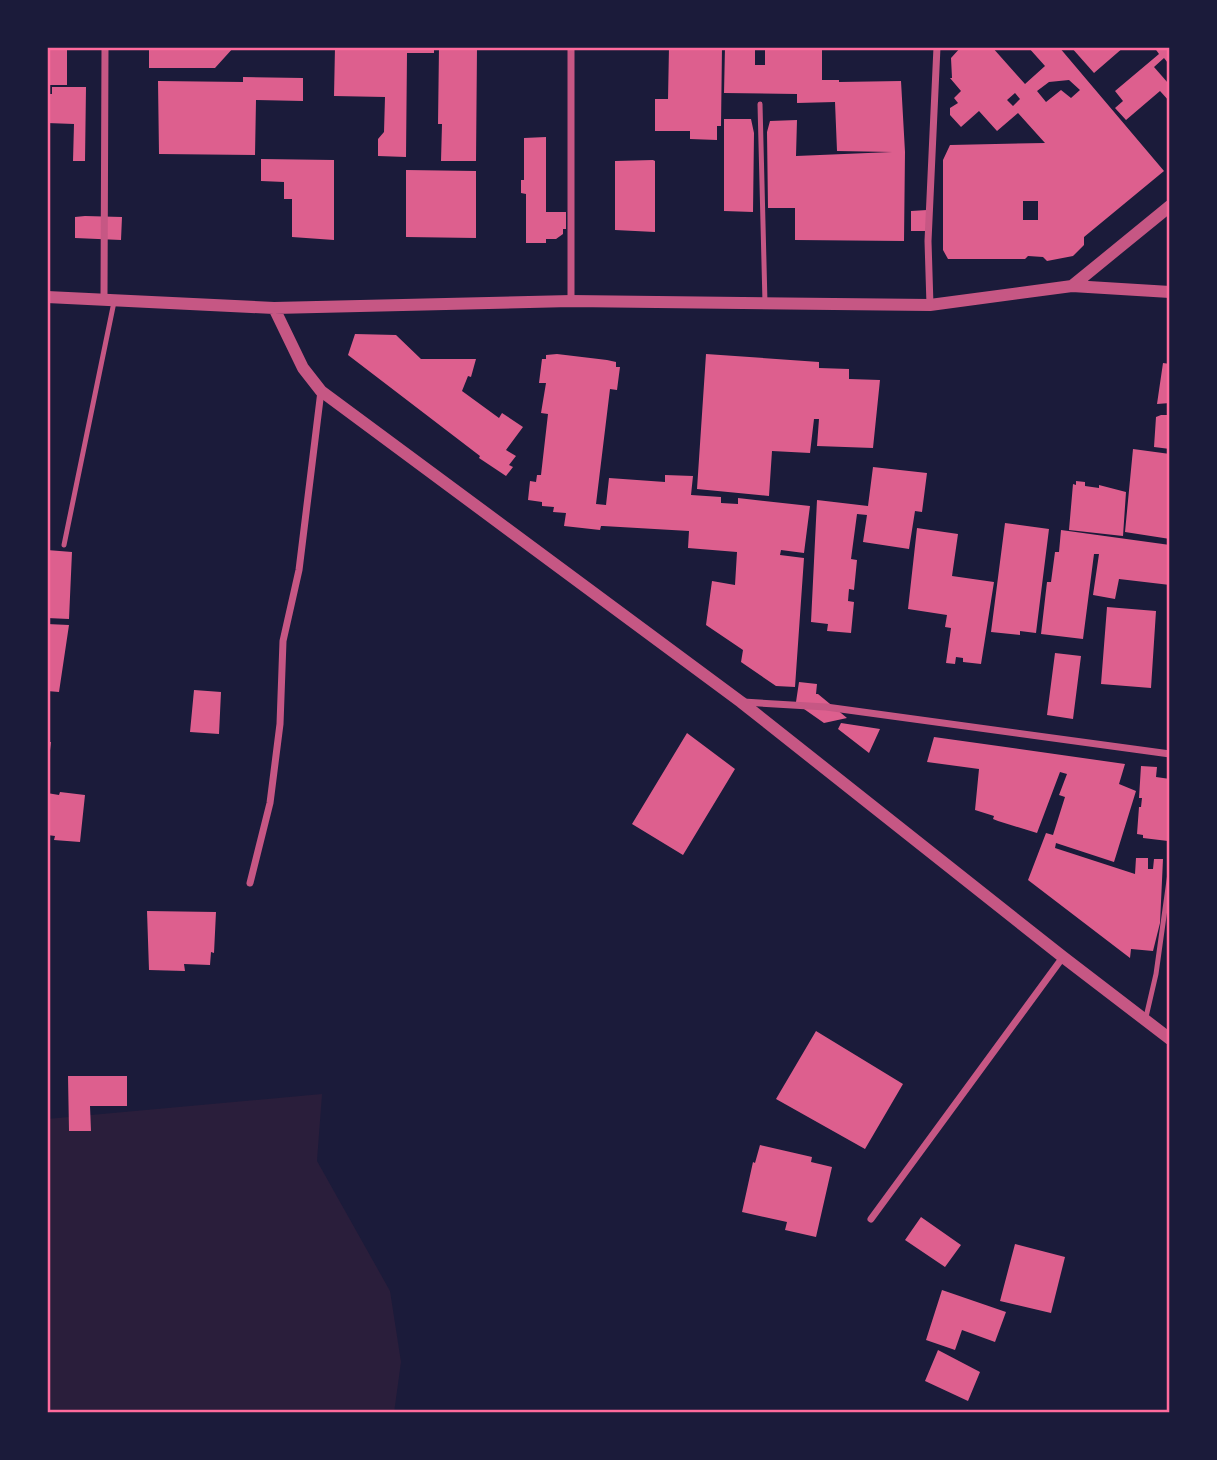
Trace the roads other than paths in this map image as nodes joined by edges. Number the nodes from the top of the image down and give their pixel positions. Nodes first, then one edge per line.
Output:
1 (105, 47) edge
2 (571, 47) edge
3 (937, 47) edge
4 (760, 104) dead end
5 (1170, 206) edge
6 (1072, 286) junction
7 (1170, 292) edge
8 (47, 297) edge
9 (109, 298) junction
10 (571, 301) junction
11 (765, 303) junction
12 (930, 305) junction
13 (274, 308) junction
14 (321, 391) junction
15 (64, 545) dead end
16 (741, 702) junction
17 (1170, 754) edge
18 (1170, 873) edge
19 (250, 883) dead end
20 (1063, 957) junction
21 (1145, 1020) junction
22 (1170, 1039) edge
23 (871, 1219) dead end

1 - 9 street
2 - 10 street
3 - 12 street
4 - 11 lane
5 - 6 street
6 - 7 street
6 - 12 street
8 - 9 street
9 - 13 street
9 - 15 lane
10 - 11 street
10 - 13 street
11 - 12 street
13 - 14 street
14 - 16 street
14 - 19 street
16 - 17 street
16 - 20 street
18 - 21 lane
20 - 21 street
20 - 23 street
21 - 22 street

